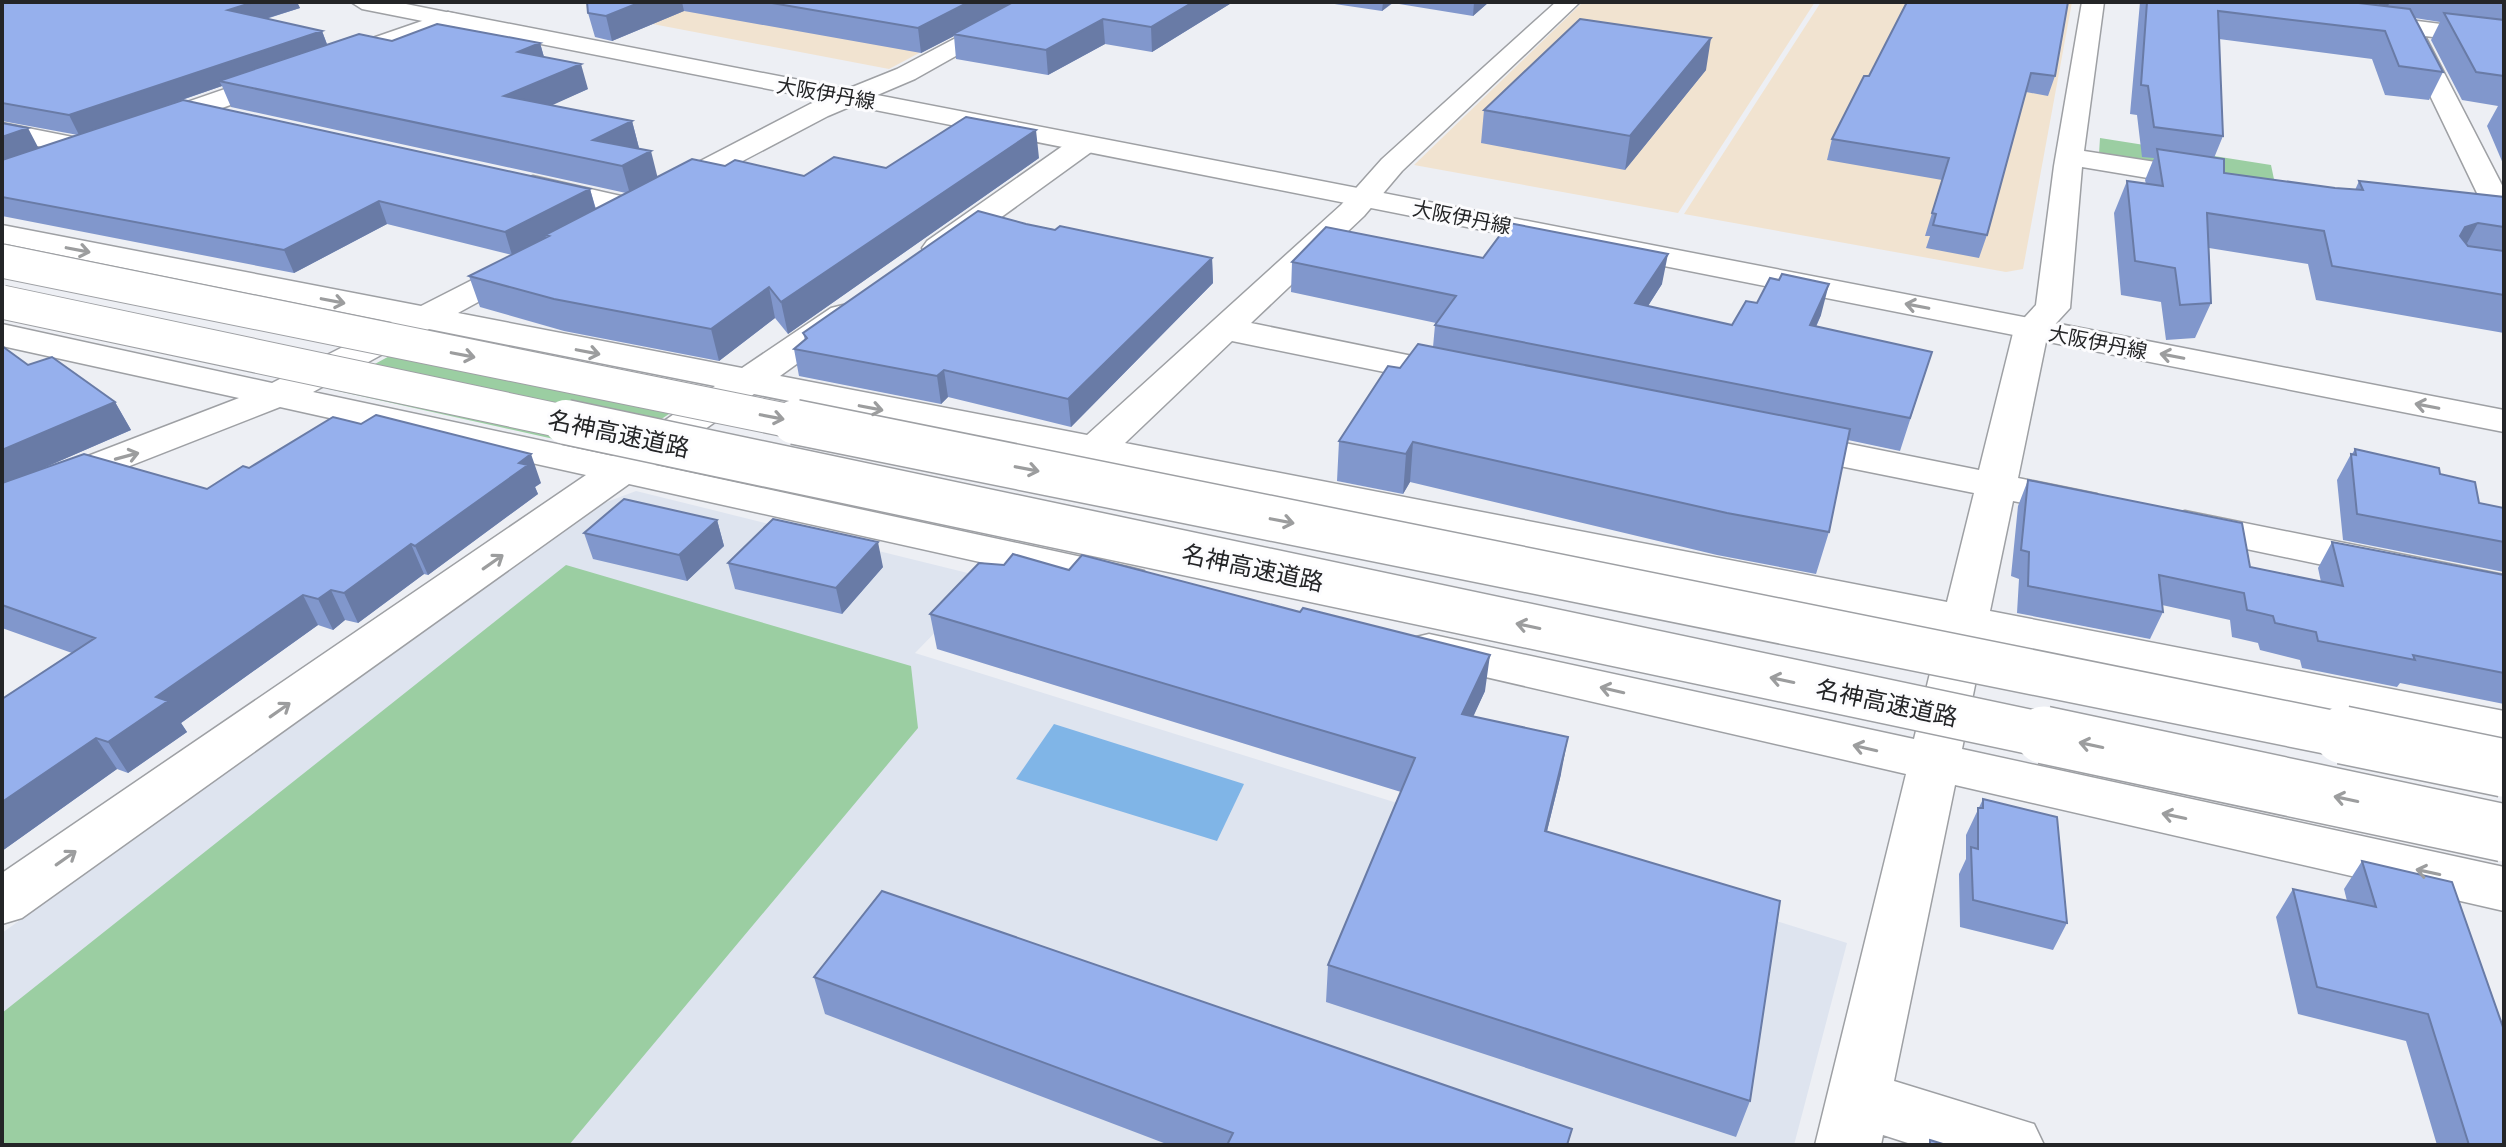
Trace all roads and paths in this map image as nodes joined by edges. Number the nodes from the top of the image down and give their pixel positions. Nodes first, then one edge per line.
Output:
1 (362, 2) edge
2 (1041, 2) edge
3 (1569, 2) edge
4 (2093, 2) edge
5 (461, 9) edge
6 (2354, 11) edge
7 (2409, 27) junction
8 (2504, 39) edge
9 (882, 84) junction
10 (850, 97) junction
11 (191, 109) junction
12 (2450, 110) junction
13 (2477, 114) dead end
14 (238, 120) edge
15 (2, 131) edge
16 (103, 140) junction
17 (1084, 144) junction
18 (2070, 157) junction
19 (29, 166) edge
20 (511, 180) edge
21 (2240, 184) edge
22 (1368, 190) junction
23 (632, 207) junction
24 (2473, 215) edge
25 (2504, 218) edge
26 (592, 228) edge
27 (2, 234) edge
28 (552, 249) edge
29 (2, 261) edge
30 (910, 267) edge
31 (872, 294) edge
32 (2, 302) edge
33 (419, 318) junction
34 (2042, 318) junction
35 (1226, 329) junction
36 (2, 335) edge
37 (746, 384) junction
38 (1498, 385) edge
39 (2504, 393) edge
40 (276, 395) junction
41 (2504, 421) edge
42 (1746, 435) edge
43 (1099, 452) junction
44 (624, 471) junction
45 (1995, 485) junction
46 (2, 504) edge
47 (1026, 558) junction
48 (2504, 589) edge
49 (1256, 610) edge
50 (1963, 621) junction
51 (1395, 641) edge
52 (2504, 728) edge
53 (1933, 763) junction
54 (2504, 768) edge
55 (2504, 833) edge
56 (2504, 889) edge
57 (2, 902) edge
58 (1853, 1122) edge
59 (2011, 1145) edge

1 - 5 main road
2 - 9 main road
3 - 22 main road
4 - 18 main road
5 - 9 main road, 大阪伊丹線
5 - 10 main road, 大阪伊丹線
5 - 11 main road
6 - 7 main road
7 - 8 main road
7 - 12 main road
9 - 10 main road
9 - 22 main road, 大阪伊丹線
10 - 17 main road, 大阪伊丹線
10 - 23 main road
11 - 14 main road
11 - 16 main road
12 - 13 main road
12 - 25 main road
15 - 16 main road
16 - 19 main road
17 - 22 main road, 大阪伊丹線
17 - 30 main road
18 - 21 main road
18 - 34 main road
20 - 23 main road
22 - 34 main road, 大阪伊丹線
22 - 35 main road
23 - 26 main road
24 - 25 main road
27 -> 33 main road
28 - 33 main road
29 -> 54 main road, 名神高速道路, bridge
31 - 37 main road
55 -> 32 main road, 名神高速道路, bridge
33 -> 37 main road
33 - 40 main road
34 - 39 main road, 大阪伊丹線
41 -> 34 main road, 大阪伊丹線
34 - 45 main road
35 - 38 main road
35 - 43 main road
36 - 40 main road
37 -> 43 main road
37 - 44 main road
40 - 44 main road
46 -> 40 main road
42 - 45 main road
43 - 47 main road
43 - 50 main road
44 - 47 main road
57 -> 44 main road
45 - 48 main road
45 - 50 main road
47 - 49 main road
50 - 52 main road
50 - 53 main road
53 -> 51 main road
56 -> 53 main road
53 - 58 main road
58 - 59 main road

